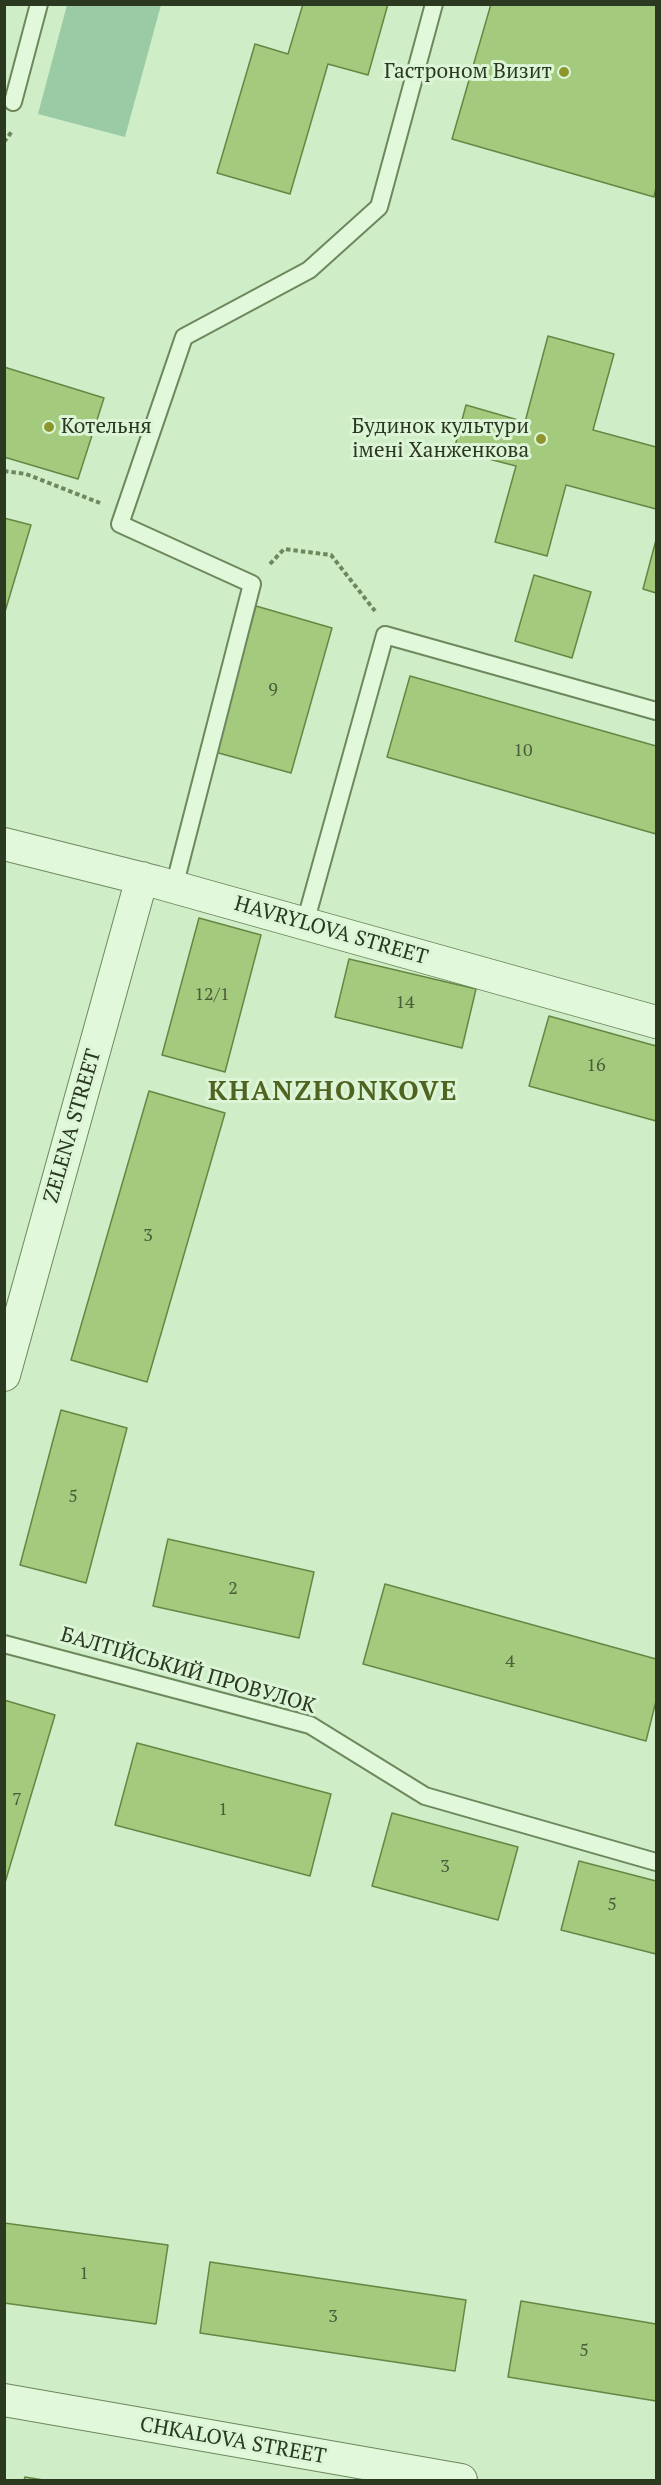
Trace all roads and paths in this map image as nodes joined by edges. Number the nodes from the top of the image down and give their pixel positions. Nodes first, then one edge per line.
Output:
1 (39, 4) edge
2 (434, 4) edge
3 (13, 102) dead end
4 (4, 471) edge
5 (123, 512) junction
6 (252, 585) junction
7 (395, 638) junction
8 (657, 711) edge
9 (4, 844) edge
10 (142, 878) junction
11 (174, 887) junction
12 (305, 923) junction
13 (657, 1022) edge
14 (4, 1375) edge
15 (4, 1644) edge
16 (657, 1862) edge
17 (4, 2400) edge
18 (461, 2481) edge

1 - 3 lane
2 - 5 lane
4 - 5 path
5 - 6 lane
6 - 7 path
6 - 11 lane
7 - 8 lane
7 - 12 lane
9 - 10 street, HAVRYLOVA STREET
10 - 11 street, HAVRYLOVA STREET
10 - 14 street, ZELENA STREET
11 - 12 street, HAVRYLOVA STREET
12 - 13 street, HAVRYLOVA STREET
15 - 16 lane, БАЛТІЙСЬКИЙ ПРОВУЛОК
17 - 18 street, CHKALOVA STREET

